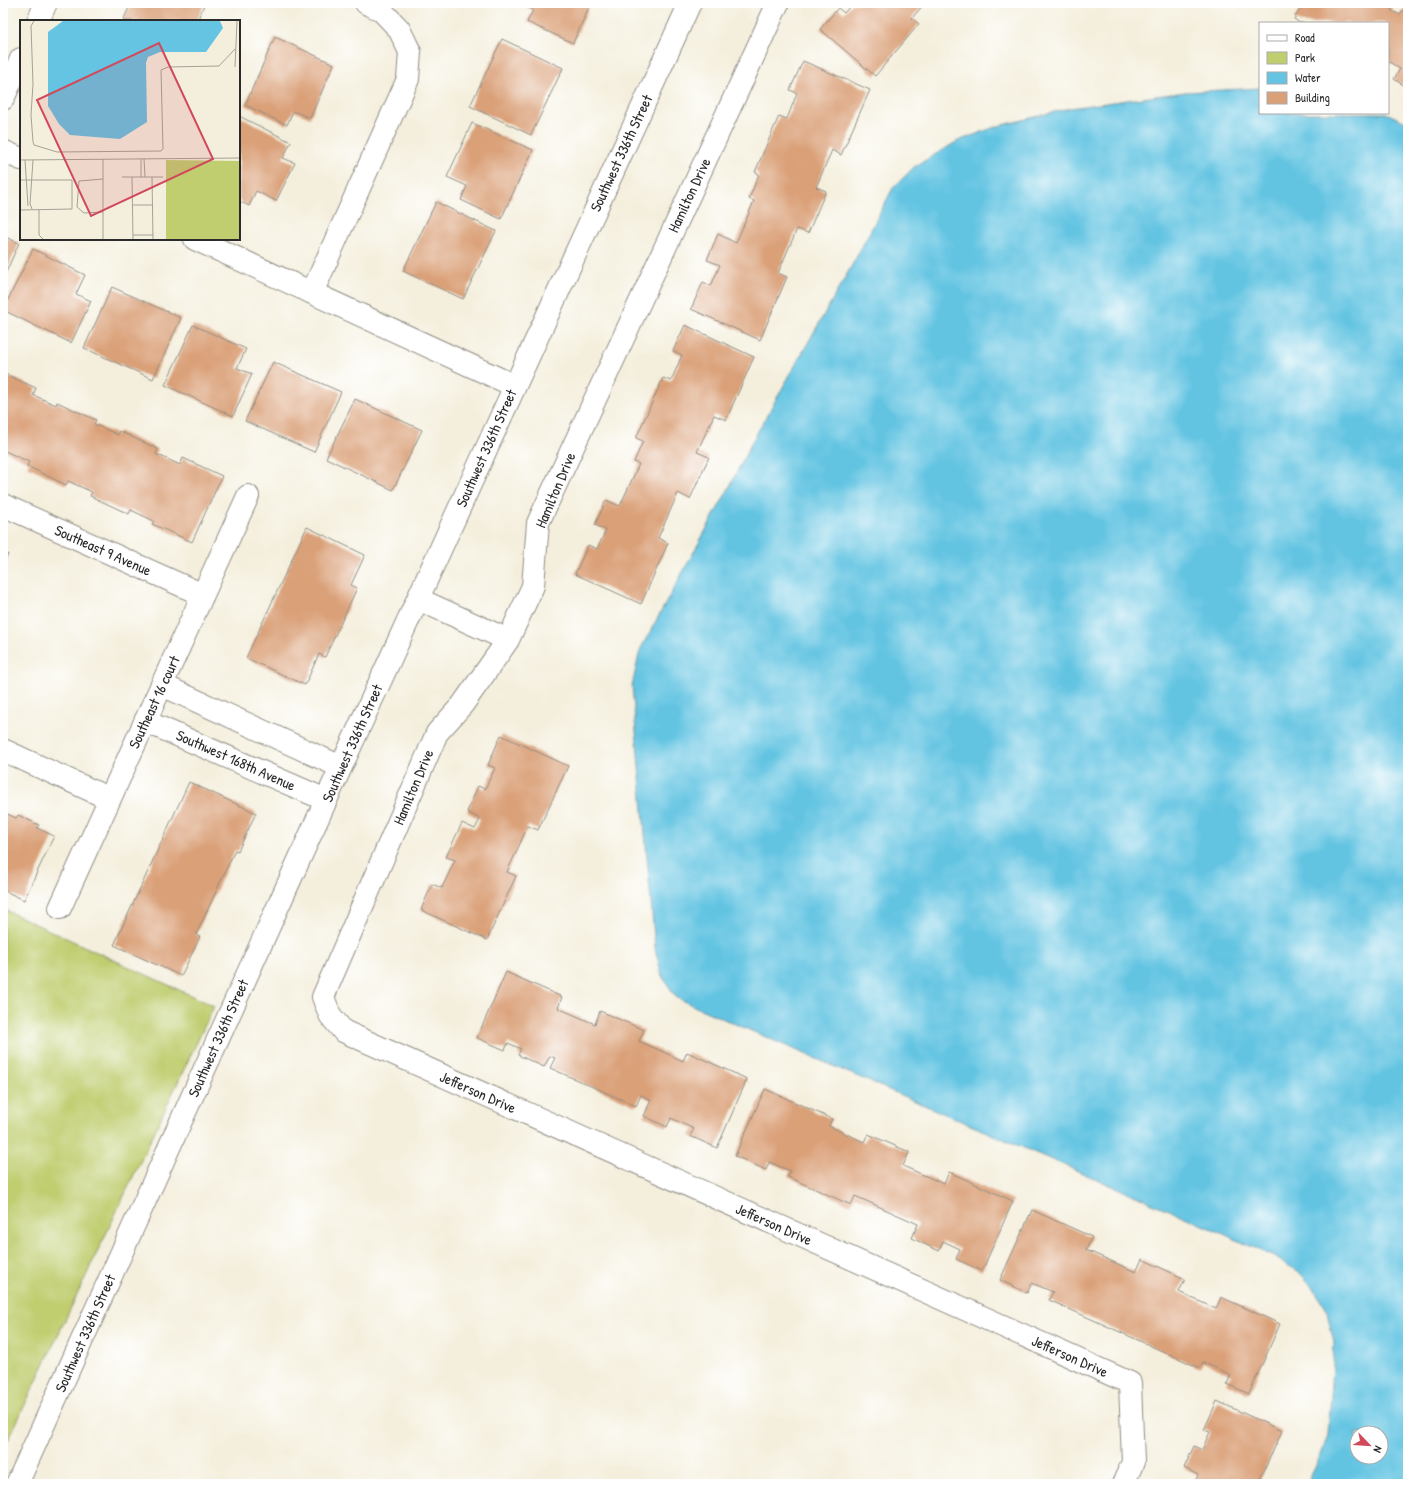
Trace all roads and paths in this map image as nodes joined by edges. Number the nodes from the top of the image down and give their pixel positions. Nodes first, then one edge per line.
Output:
1 (46, 3) edge
2 (366, 3) edge
3 (690, 3) edge
4 (778, 3) edge
5 (38, 20) edge
6 (20, 61) edge
7 (3, 99) edge
8 (3, 151) edge
9 (20, 159) edge
10 (197, 240) edge
11 (312, 293) junction
12 (515, 386) junction
13 (248, 496) dead end
14 (3, 505) edge
15 (203, 594) junction
16 (418, 599) junction
17 (508, 640) junction
18 (162, 686) junction
19 (145, 721) junction
20 (3, 750) edge
21 (341, 767) junction
22 (110, 799) junction
23 (326, 800) junction
24 (60, 908) dead end
25 (330, 1015) joint
26 (17, 1484) edge
27 (1123, 1484) edge

1 - 5 street
2 - 11 street
3 - 12 street, Southwest 336th Street
4 - 17 street, Hamilton Drive
6 - 7 street
8 - 9 street
10 - 11 street
11 - 12 street
12 - 16 street, Southwest 336th Street
13 - 15 street, Southeast 16 court
14 - 15 street, Southeast 9 Avenue
15 - 18 street, Southeast 16 court
16 - 17 street
16 - 21 street, Southwest 336th Street
17 - 25 street, Hamilton Drive
18 - 19 street, Southeast 16 court
18 - 21 street
19 - 22 street, Southeast 16 court
19 - 23 street, Southwest 168th Avenue
20 - 22 street
21 - 23 street, Southwest 336th Street
22 - 24 street, Southeast 16 court
23 - 26 street, Southwest 336th Street
25 - 27 street, Jefferson Drive

